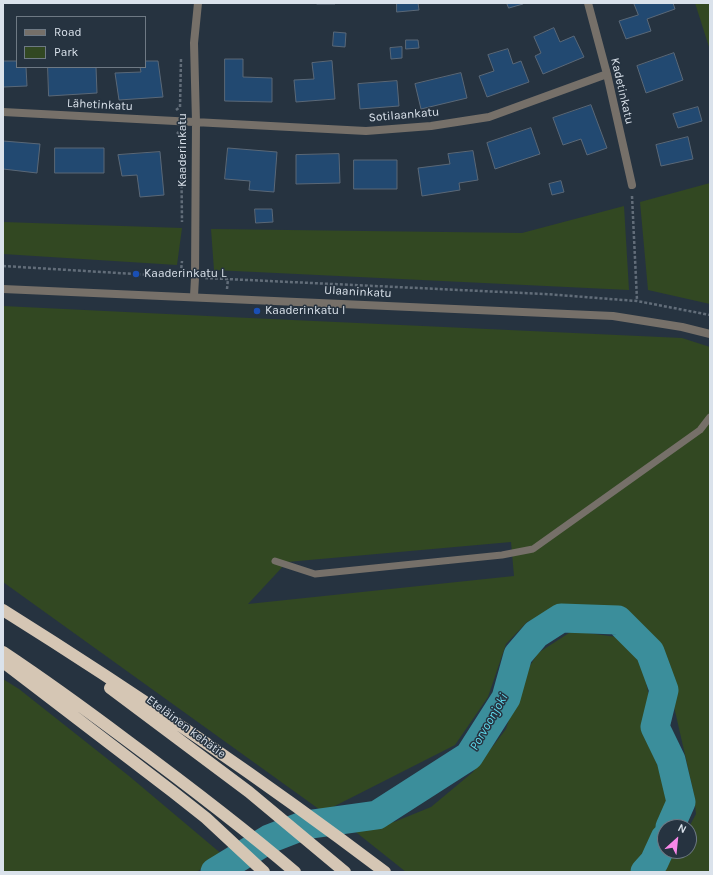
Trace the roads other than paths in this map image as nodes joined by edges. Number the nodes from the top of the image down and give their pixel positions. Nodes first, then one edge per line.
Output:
1 (198, 3) edge
2 (588, 3) edge
3 (607, 74) junction
4 (3, 112) edge
5 (196, 122) junction
6 (632, 185) road end
7 (3, 289) edge
8 (194, 296) junction
9 (710, 334) edge
10 (710, 417) edge
11 (275, 562) dead end
12 (3, 610) edge
13 (3, 614) edge
14 (3, 652) edge
15 (3, 662) edge
16 (264, 872) edge
17 (295, 872) edge
18 (345, 872) edge
19 (385, 872) edge

1 - 5 street, Kaaderinkatu
2 - 3 street, Kadetinkatu
3 - 5 street, Sotilaankatu
3 - 6 street, Kadetinkatu
4 - 5 street, Lähetinkatu
5 - 8 street, Kaaderinkatu
7 - 8 street, Ulaaninkatu
8 - 9 street, Ulaaninkatu
10 - 11 lane
12 - 19 highway
13 - 18 highway, Eteläinen kehätie
14 - 17 highway
15 - 16 highway

